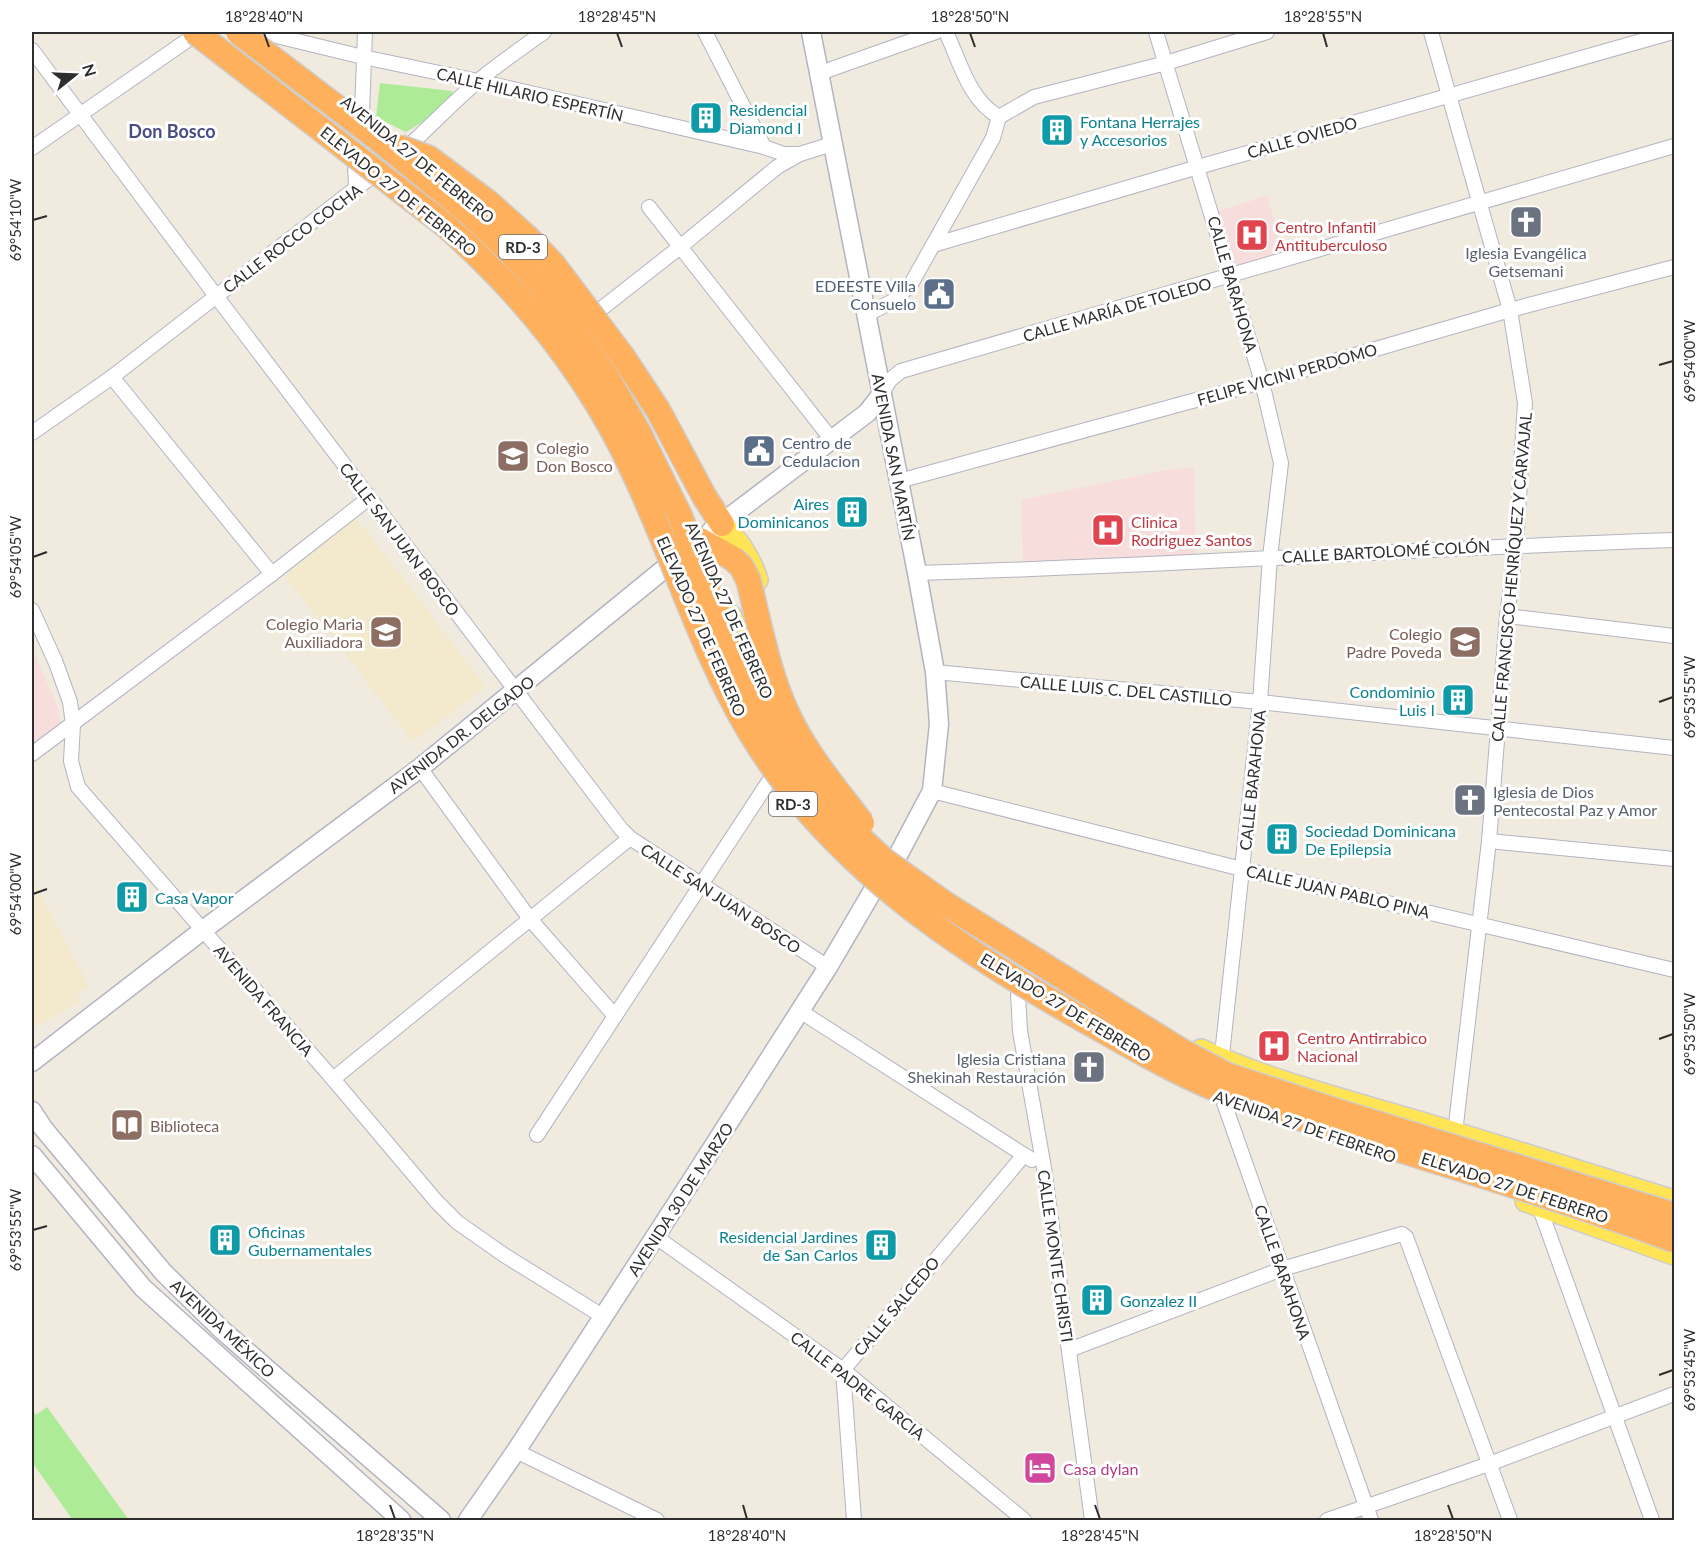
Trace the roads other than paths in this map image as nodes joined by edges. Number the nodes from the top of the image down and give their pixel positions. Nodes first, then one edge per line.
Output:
1 (238, 32) edge
2 (250, 32) edge
3 (258, 32) edge
4 (365, 32) edge
5 (544, 32) edge
6 (705, 32) edge
7 (811, 32) edge
8 (936, 32) edge
9 (946, 32) edge
10 (1156, 32) edge
11 (1267, 32) edge
12 (1431, 32) edge
13 (1673, 32) edge
14 (194, 36) edge
15 (32, 50) edge
16 (363, 57) junction
17 (1166, 63) junction
18 (820, 73) junction
19 (478, 81) junction
20 (1449, 95) junction
21 (80, 113) junction
22 (362, 113) junction
23 (999, 117) junction
24 (376, 138) junction
25 (832, 144) junction
26 (1674, 146) edge
27 (764, 147) junction
28 (32, 148) edge
29 (406, 149) junction
30 (800, 154) junction
31 (355, 164) junction
32 (1198, 166) junction
33 (364, 183) junction
34 (1481, 203) junction
35 (649, 207) dead end
36 (933, 245) junction
37 (680, 247) junction
38 (1674, 267) edge
39 (1230, 276) junction
40 (216, 296) junction
41 (1510, 310) junction
42 (866, 315) junction
43 (582, 324) junction
44 (112, 377) junction
45 (1262, 382) junction
46 (881, 395) junction
47 (32, 433) edge
48 (832, 440) junction
49 (899, 481) junction
50 (369, 498) junction
51 (722, 524) junction
52 (700, 540) junction
53 (1674, 540) edge
54 (1516, 545) junction
55 (1270, 557) junction
56 (665, 568) junction
57 (917, 573) junction
58 (272, 574) junction
59 (32, 610) edge
60 (1507, 616) junction
61 (1674, 636) edge
62 (935, 672) junction
63 (515, 691) junction
64 (1260, 702) junction
65 (73, 724) junction
66 (1498, 727) junction
67 (1674, 748) edge
68 (32, 754) edge
69 (805, 764) junction
70 (420, 768) junction
71 (771, 778) junction
72 (932, 791) junction
73 (630, 838) junction
74 (1489, 841) junction
75 (1674, 859) edge
76 (1242, 868) junction
77 (885, 870) junction
78 (702, 886) junction
79 (530, 919) junction
80 (1479, 925) junction
81 (203, 930) junction
82 (828, 967) junction
83 (1674, 970) edge
84 (1018, 993) junction
85 (800, 1011) junction
86 (615, 1016) junction
87 (1221, 1059) junction
88 (32, 1062) edge
89 (333, 1079) junction
90 (1223, 1100) junction
91 (32, 1112) edge
92 (1455, 1132) junction
93 (537, 1135) dead end
94 (32, 1155) edge
95 (1024, 1155) junction
96 (1044, 1168) junction
97 (1674, 1201) edge
98 (1539, 1206) junction
99 (656, 1237) junction
100 (1673, 1237) edge
101 (1282, 1269) junction
102 (604, 1317) junction
103 (1069, 1350) junction
104 (843, 1370) junction
105 (1674, 1394) edge
106 (1614, 1418) junction
107 (516, 1451) junction
108 (1489, 1464) junction
109 (1366, 1506) junction
110 (400, 1521) edge
111 (441, 1521) edge
112 (468, 1521) edge
113 (657, 1521) edge
114 (854, 1521) edge
115 (1024, 1521) edge
116 (1092, 1521) edge
117 (1327, 1521) edge
118 (1371, 1521) edge
119 (1510, 1521) edge
120 (1652, 1521) edge

1 - 24 highway, ELEVADO 27 DE FEBRERO / RD-3, bridge
2 - 14 street
3 - 16 street, CALLE HILARIO ESPERTÍN
3 - 22 main road, AVENIDA 27 DE FEBRERO / RD-3
4 - 16 street
5 - 19 street, CALLE ROCCO COCHA
6 - 27 street
7 - 18 main road, AVENIDA SAN MARTÍN
8 - 18 street
9 - 23 street
10 - 17 street, CALLE BARAHONA
11 - 17 street
12 - 20 street, CALLE FRANCISCO HENRÍQUEZ Y CARVAJAL
13 - 20 street, CALLE OVIEDO
14 - 21 street
14 - 31 main road, AVENIDA 27 DE FEBRERO / RD-3
14 - 100 highway, ELEVADO 27 DE FEBRERO / RD-3, bridge
15 - 21 street, CALLE SAN JUAN BOSCO
16 - 19 street, CALLE HILARIO ESPERTÍN
16 - 22 street
17 - 23 street
17 - 32 street, CALLE BARAHONA
18 - 25 main road, AVENIDA SAN MARTÍN
19 - 27 street, CALLE HILARIO ESPERTÍN
19 - 29 street, CALLE ROCCO COCHA
20 - 32 street, CALLE OVIEDO
20 - 34 street, CALLE FRANCISCO HENRÍQUEZ Y CARVAJAL
21 - 28 street
21 - 40 street, CALLE SAN JUAN BOSCO
22 - 29 main road, AVENIDA 27 DE FEBRERO / RD-3
22 - 31 street
23 - 36 street
24 - 51 highway, bridge
24 - 77 highway, ELEVADO 27 DE FEBRERO / RD-3, bridge
25 - 30 street
25 - 42 main road, AVENIDA SAN MARTÍN
26 - 34 street, CALLE MARÍA DE TOLEDO
27 - 30 street, CALLE HILARIO ESPERTÍN
29 - 33 street, CALLE ROCCO COCHA
29 - 43 main road, AVENIDA 27 DE FEBRERO / RD-3
30 - 37 street
31 - 33 main road, AVENIDA 27 DE FEBRERO / RD-3
32 - 36 street, CALLE OVIEDO
32 - 39 street, CALLE BARAHONA
33 - 40 street, CALLE ROCCO COCHA
33 - 56 main road, AVENIDA 27 DE FEBRERO / RD-3
34 - 39 street, CALLE MARÍA DE TOLEDO
34 - 41 street, CALLE FRANCISCO HENRÍQUEZ Y CARVAJAL
35 - 37 street
36 - 42 street
37 - 43 street
37 - 48 street
38 - 41 street, FELIPE VICINI PERDOMO
39 - 45 street, CALLE BARAHONA
39 - 46 street, CALLE MARÍA DE TOLEDO
40 - 44 street, CALLE ROCCO COCHA
40 - 50 street, CALLE SAN JUAN BOSCO
41 - 45 street, FELIPE VICINI PERDOMO
41 - 54 street, CALLE FRANCISCO HENRÍQUEZ Y CARVAJAL
42 - 46 main road, AVENIDA SAN MARTÍN
43 - 52 main road, AVENIDA 27 DE FEBRERO / RD-3
44 - 47 street, CALLE ROCCO COCHA
44 - 58 street
45 - 49 street, FELIPE VICINI PERDOMO
45 - 55 street, CALLE BARAHONA
46 - 48 main road, AVENIDA DR. DELGADO
46 - 49 main road, AVENIDA SAN MARTÍN
48 - 51 main road, AVENIDA DR. DELGADO
49 - 57 main road, AVENIDA SAN MARTÍN
50 - 58 street
50 - 63 street, CALLE SAN JUAN BOSCO
51 - 52 main road, AVENIDA DR. DELGADO
51 - 69 main road
52 - 56 main road, AVENIDA DR. DELGADO
52 - 69 main road, AVENIDA 27 DE FEBRERO / RD-3
52 - 77 highway, bridge
53 - 54 street, CALLE BARTOLOMÉ COLÓN
54 - 55 street, CALLE BARTOLOMÉ COLÓN
54 - 60 street, CALLE FRANCISCO HENRÍQUEZ Y CARVAJAL
55 - 57 street, CALLE BARTOLOMÉ COLÓN
55 - 64 street, CALLE BARAHONA
56 - 63 main road, AVENIDA DR. DELGADO
56 - 71 main road, AVENIDA 27 DE FEBRERO / RD-3
57 - 62 main road, AVENIDA SAN MARTÍN
58 - 65 street
59 - 65 street, AVENIDA FRANCIA
60 - 61 street
60 - 66 street, CALLE FRANCISCO HENRÍQUEZ Y CARVAJAL
62 - 64 street, CALLE LUIS C. DEL CASTILLO
62 - 72 main road, AVENIDA SAN MARTÍN
63 - 70 main road, AVENIDA DR. DELGADO
63 - 73 street, CALLE SAN JUAN BOSCO
64 - 66 street, CALLE LUIS C. DEL CASTILLO
64 - 76 street, CALLE BARAHONA
65 - 68 street
65 - 81 street, AVENIDA FRANCIA
66 - 67 street, CALLE LUIS C. DEL CASTILLO
66 - 74 street, CALLE FRANCISCO HENRÍQUEZ Y CARVAJAL
69 - 77 main road, AVENIDA 27 DE FEBRERO / RD-3
70 - 79 street
70 - 81 main road, AVENIDA DR. DELGADO
71 - 77 main road, AVENIDA 27 DE FEBRERO / RD-3
71 - 78 street
72 - 76 street, CALLE JUAN PABLO PINA
72 - 77 main road, AVENIDA SAN MARTÍN
73 - 78 street, CALLE SAN JUAN BOSCO
73 - 79 street
74 - 75 street
74 - 80 street, CALLE FRANCISCO HENRÍQUEZ Y CARVAJAL
76 - 80 street, CALLE JUAN PABLO PINA
76 - 87 street, CALLE BARAHONA
77 - 82 main road, AVENIDA 30 DE MARZO
77 - 84 main road, AVENIDA 27 DE FEBRERO / RD-3
77 - 87 main road, AVENIDA 27 DE FEBRERO / RD-3
77 - 100 highway, ELEVADO 27 DE FEBRERO / RD-3, bridge
78 - 82 street, CALLE SAN JUAN BOSCO
78 - 86 street
79 - 86 street
79 - 89 street
80 - 83 street, CALLE JUAN PABLO PINA
80 - 92 street, CALLE FRANCISCO HENRÍQUEZ Y CARVAJAL
81 - 88 main road, AVENIDA DR. DELGADO
81 - 89 street, AVENIDA FRANCIA
82 - 85 main road, AVENIDA 30 DE MARZO
84 - 90 main road, AVENIDA 27 DE FEBRERO / RD-3
84 - 96 street, CALLE MONTE CHRISTI
85 - 95 street
85 - 99 main road, AVENIDA 30 DE MARZO
86 - 93 street
87 - 90 street, CALLE BARAHONA
87 - 92 main road, AVENIDA 27 DE FEBRERO / RD-3
89 - 102 street, AVENIDA FRANCIA
90 - 98 main road, AVENIDA 27 DE FEBRERO / RD-3
90 - 101 street, CALLE BARAHONA
91 - 111 main road, AVENIDA MÉXICO
92 - 97 main road, AVENIDA 27 DE FEBRERO / RD-3
94 - 110 main road, AVENIDA MÉXICO
95 - 96 street
95 - 104 street, CALLE SALCEDO
96 - 103 street, CALLE MONTE CHRISTI
98 - 100 main road, AVENIDA 27 DE FEBRERO / RD-3
98 - 106 street
99 - 102 main road, AVENIDA 30 DE MARZO
99 - 104 street, CALLE PADRE GARCIA
101 - 103 street
101 - 108 street
101 - 109 street, CALLE BARAHONA
102 - 107 main road, AVENIDA 30 DE MARZO
103 - 116 street, CALLE MONTE CHRISTI
104 - 114 street, CALLE SALCEDO
104 - 115 street, CALLE PADRE GARCIA
105 - 106 street
106 - 108 street
106 - 120 street
107 - 112 main road, AVENIDA 30 DE MARZO
107 - 113 street
108 - 109 street
108 - 119 street
109 - 117 street
109 - 118 street, CALLE BARAHONA

